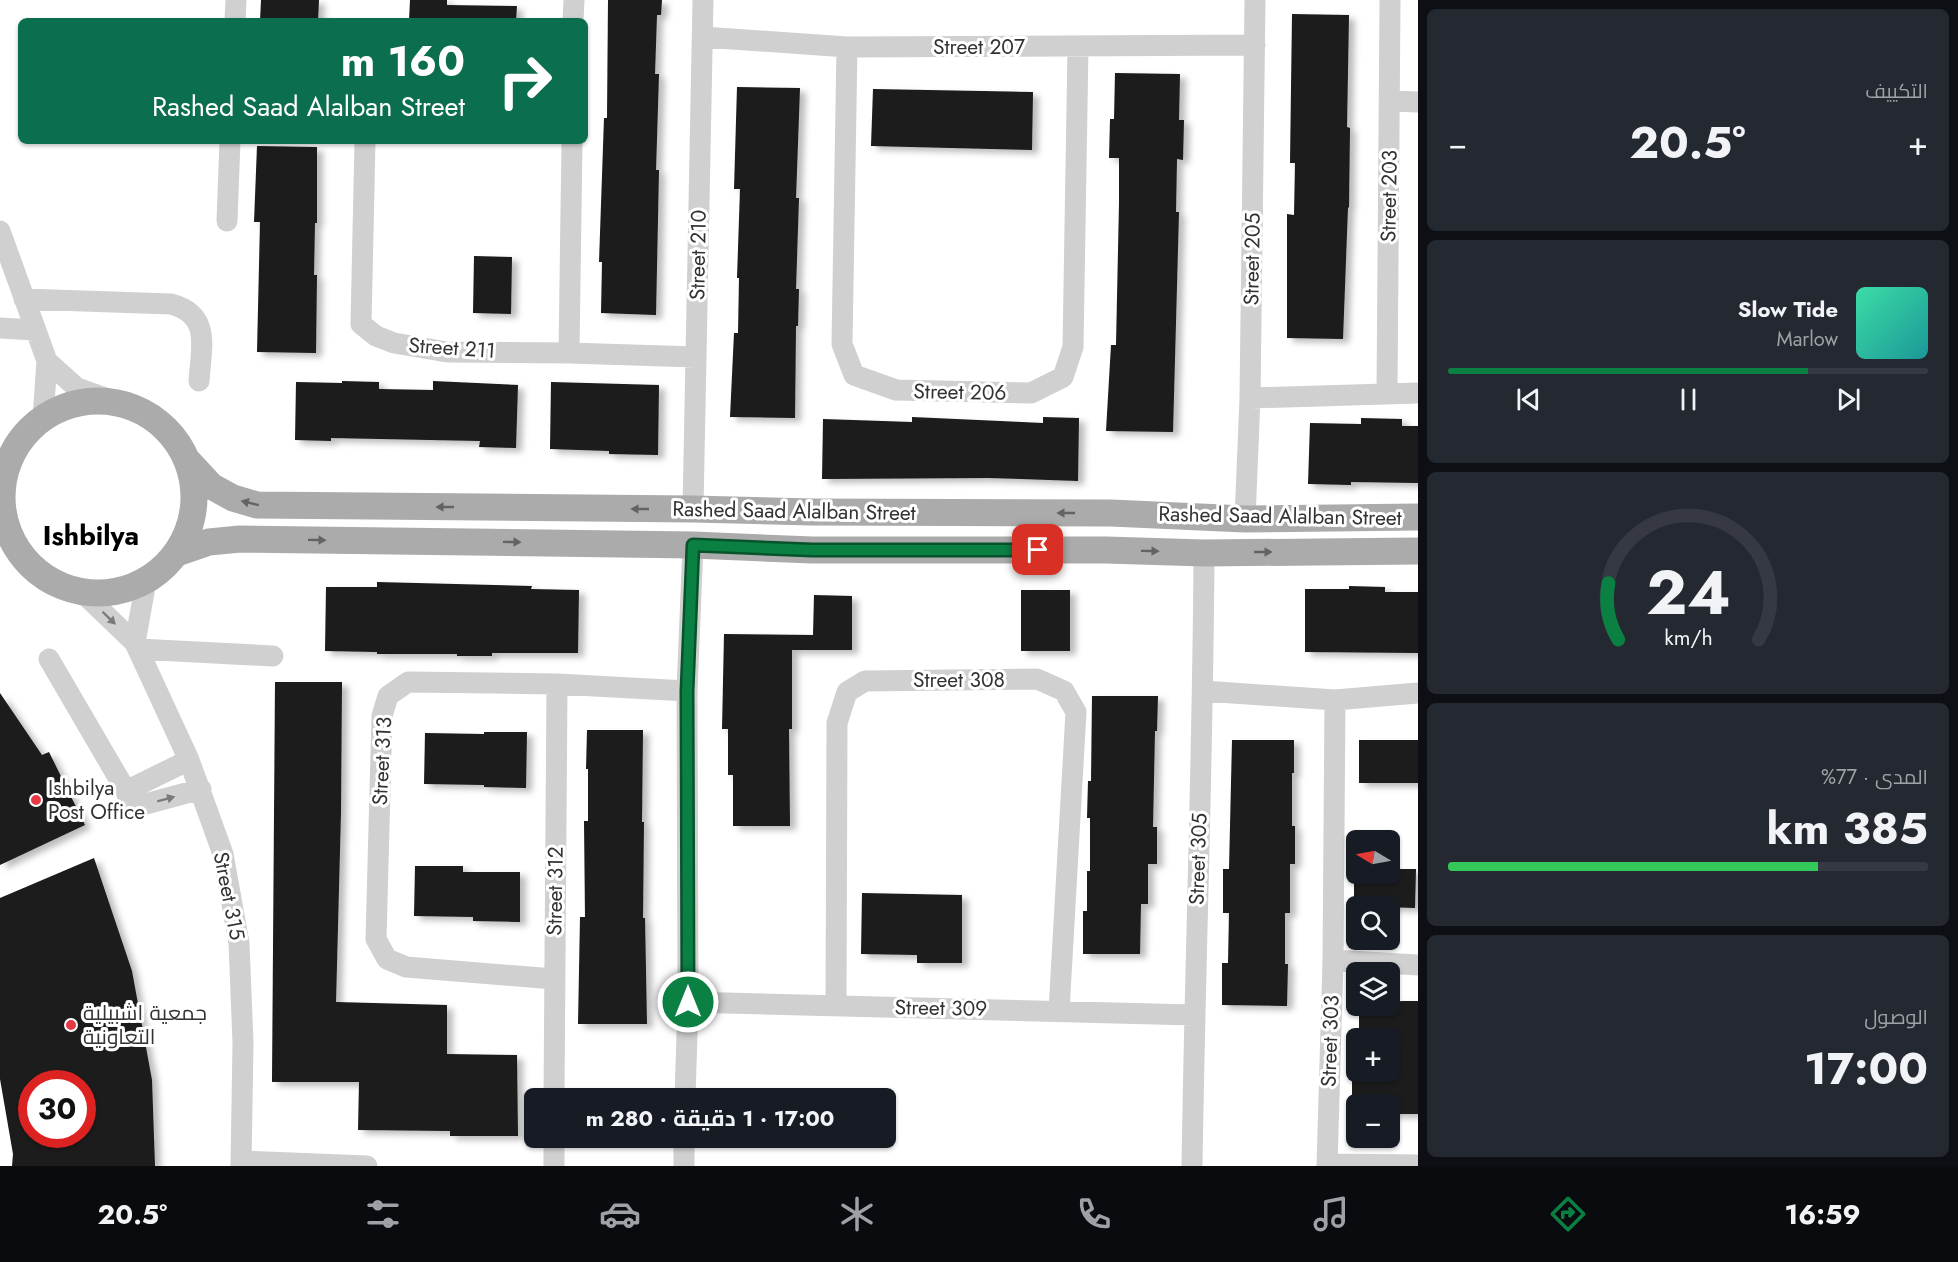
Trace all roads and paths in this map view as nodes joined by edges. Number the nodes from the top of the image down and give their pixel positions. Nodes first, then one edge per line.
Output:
1 (236, 0) edge
2 (573, 0) edge
3 (704, 0) edge
4 (1255, 0) edge
5 (1390, 0) edge
6 (235, 18) edge
7 (573, 18) edge
8 (703, 37) junction
9 (1255, 45) junction
10 (847, 47) junction
11 (1078, 47) junction
12 (1390, 101) junction
13 (1418, 102) edge
14 (230, 144) edge
15 (365, 144) edge
16 (572, 144) edge
17 (227, 221) dead end
18 (0, 231) edge
19 (8, 274) edge
20 (24, 298) junction
21 (0, 328) edge
22 (35, 330) junction
23 (569, 353) junction
24 (696, 357) junction
25 (47, 361) junction
26 (199, 381) dead end
27 (1387, 393) junction
28 (1418, 393) edge
29 (1250, 398) junction
30 (116, 402) junction
31 (43, 418) junction
32 (21, 440) junction
33 (0, 459) edge
34 (186, 459) junction
35 (693, 509) junction
36 (812, 512) junction
37 (1111, 513) junction
38 (1418, 517) edge
39 (1245, 519) junction
40 (6, 538) edge
41 (693, 545) junction
42 (812, 550) junction
43 (1106, 550) junction
44 (1418, 551) edge
45 (177, 553) junction
46 (1204, 553) junction
47 (146, 581) junction
48 (82, 592) junction
49 (136, 646) junction
50 (273, 656) dead end
51 (49, 659) dead end
52 (557, 684) junction
53 (687, 691) junction
54 (1203, 692) junction
55 (1418, 693) edge
56 (1335, 700) junction
57 (189, 760) junction
58 (201, 789) junction
59 (128, 800) junction
60 (1333, 960) junction
61 (1418, 965) edge
62 (554, 979) junction
63 (688, 1002) junction
64 (837, 1006) junction
65 (1059, 1011) junction
66 (1194, 1015) junction
67 (554, 1088) edge
68 (685, 1088) edge
69 (554, 1148) edge
70 (684, 1148) edge
71 (241, 1163) edge
72 (1327, 1165) edge
73 (1418, 1165) edge
74 (367, 1166) edge
75 (554, 1166) edge
76 (684, 1166) edge
77 (1192, 1166) edge

1 - 6 street
2 - 7 street
3 - 8 street, Street 210
4 - 9 street, Street 205
5 - 12 street, Street 203
8 - 10 street, Street 207
8 - 24 street, Street 210
9 - 11 street, Street 207
9 - 29 street, Street 205
10 - 11 street, Street 207
10 - 11 street, Street 206
12 - 13 street
12 - 27 street, Street 203
14 - 17 street
15 - 23 street, Street 211
16 - 23 street
18 - 19 street
19 - 20 street
20 - 22 street
20 - 26 street
21 - 22 street
22 - 25 street
23 - 24 street, Street 211
24 - 35 street, Street 210
25 - 30 street
25 - 31 street
27 - 28 street
27 - 29 street
29 - 39 street, Street 205
30 - 31 main road
30 - 34 main road
31 - 32 main road
32 - 33 main road
32 - 40 main road
35 -> 34 main road, Rashed Saad Alalban Street
34 - 45 main road
35 - 36 main road, Rashed Saad Alalban Street
37 -> 36 main road, Rashed Saad Alalban Street
36 - 42 main road
37 - 39 main road, Rashed Saad Alalban Street
37 - 43 main road
38 - 39 main road, Rashed Saad Alalban Street
40 - 48 main road
41 - 42 main road, Rashed Saad Alalban Street
45 -> 41 main road, Rashed Saad Alalban Street
41 - 53 street
42 - 43 main road, Rashed Saad Alalban Street
43 -> 46 main road, Rashed Saad Alalban Street
46 -> 44 main road, Rashed Saad Alalban Street
45 - 47 main road
46 - 54 street, Street 305
47 - 48 main road
47 - 49 street
48 -> 49 street, Street 315
49 - 50 street
49 - 57 street, Street 315
51 - 59 street
52 - 53 street, Street 313
52 - 62 street, Street 312
52 - 62 street, Street 313
53 - 63 street
54 - 56 street
54 - 66 street, Street 305
55 - 56 street
56 - 60 street, Street 303
57 - 58 street, Street 315
57 - 59 street
59 -> 58 street
58 - 71 street, Street 315
60 - 61 street
60 - 72 street, Street 303
62 - 67 street, Street 312
63 - 64 street, Street 309
63 - 68 street
64 - 65 street, Street 309
64 - 65 street, Street 308
65 - 66 street, Street 309
66 - 77 street, Street 305
69 - 75 street
70 - 76 street
71 - 74 street
72 - 73 street

